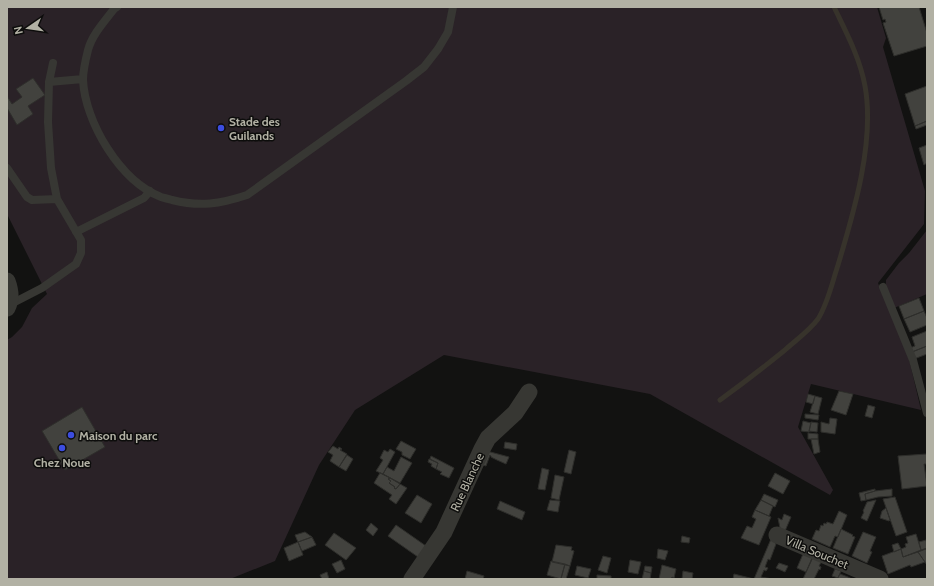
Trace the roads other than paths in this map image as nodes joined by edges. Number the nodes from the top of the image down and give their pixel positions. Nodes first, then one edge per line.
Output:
1 (117, 7) edge
2 (452, 7) edge
3 (53, 63) dead end
4 (83, 79) junction
5 (49, 82) junction
6 (7, 168) edge
7 (150, 191) junction
8 (57, 199) junction
9 (76, 232) junction
10 (7, 281) edge
11 (883, 287) dead end
12 (8, 306) edge
13 (529, 392) dead end
14 (927, 414) edge
15 (777, 535) dead end
16 (412, 579) edge
17 (880, 579) edge

1 - 4 lane
2 - 7 lane
3 - 5 lane
4 - 5 lane
4 - 7 lane
5 - 8 lane
6 - 8 lane
7 - 9 lane
8 - 9 lane
9 - 12 lane
10 - 12 street
11 - 14 lane
13 - 16 street, Rue Blanche
15 - 17 street, Villa Souchet

